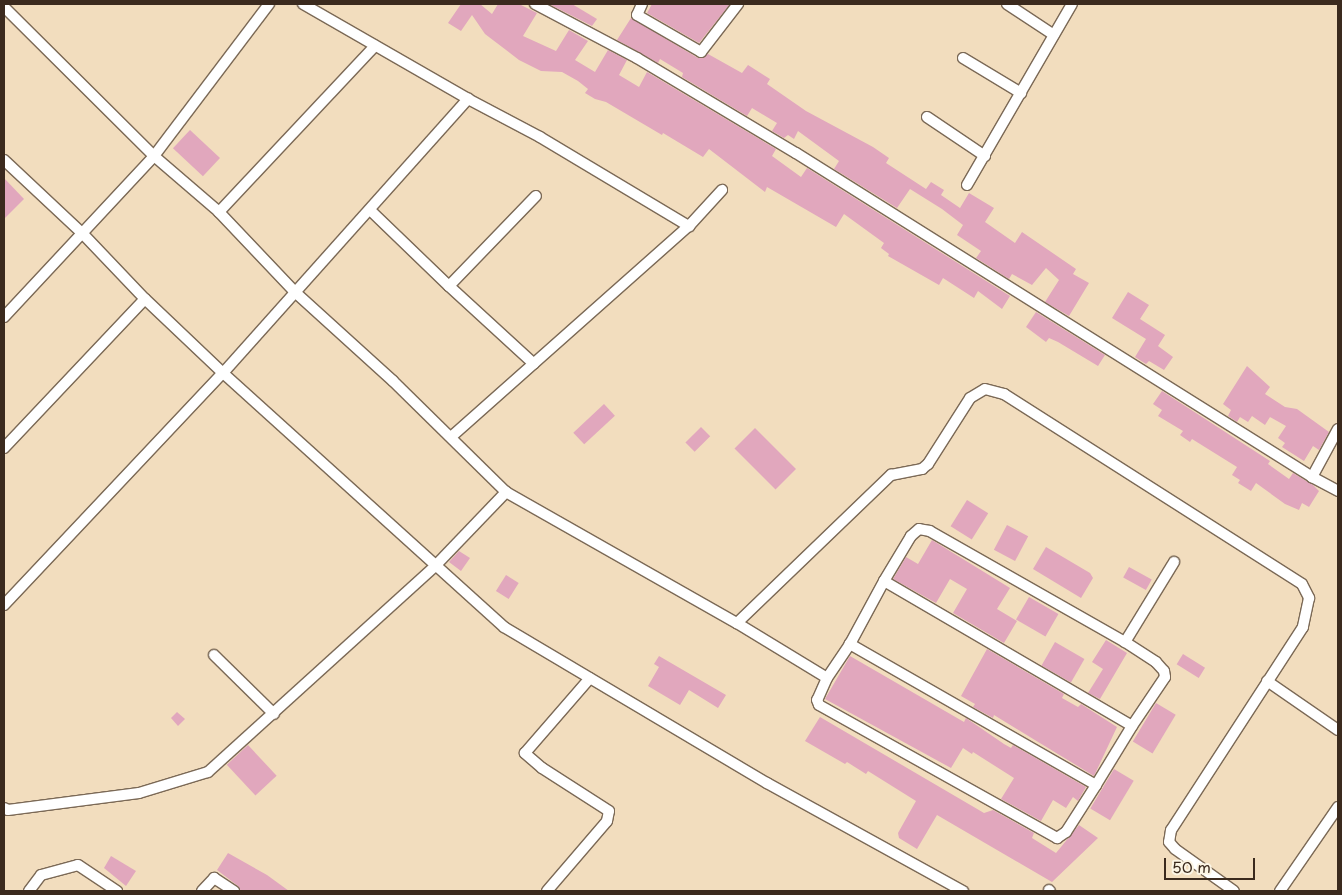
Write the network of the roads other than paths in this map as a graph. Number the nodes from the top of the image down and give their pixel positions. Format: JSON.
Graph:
{"nodes":[{"id":1,"x":269,"y":4,"type":"edge"},
{"id":2,"x":303,"y":4,"type":"edge"},
{"id":3,"x":535,"y":4,"type":"edge"},
{"id":4,"x":642,"y":4,"type":"edge"},
{"id":5,"x":738,"y":4,"type":"edge"},
{"id":6,"x":1007,"y":4,"type":"edge"},
{"id":7,"x":1072,"y":4,"type":"edge"},
{"id":8,"x":4,"y":7,"type":"edge"},
{"id":9,"x":1054,"y":35,"type":"junction"},
{"id":10,"x":376,"y":46,"type":"junction"},
{"id":11,"x":963,"y":58,"type":"dead end"},
{"id":12,"x":1020,"y":93,"type":"junction"},
{"id":13,"x":468,"y":99,"type":"junction"},
{"id":14,"x":926,"y":117,"type":"dead end"},
{"id":15,"x":154,"y":156,"type":"junction"},
{"id":16,"x":985,"y":156,"type":"junction"},
{"id":17,"x":4,"y":160,"type":"edge"},
{"id":18,"x":967,"y":185,"type":"dead end"},
{"id":19,"x":722,"y":190,"type":"dead end"},
{"id":20,"x":536,"y":196,"type":"dead end"},
{"id":21,"x":370,"y":210,"type":"junction"},
{"id":22,"x":218,"y":212,"type":"junction"},
{"id":23,"x":689,"y":226,"type":"junction"},
{"id":24,"x":83,"y":234,"type":"junction"},
{"id":25,"x":449,"y":286,"type":"junction"},
{"id":26,"x":296,"y":293,"type":"junction"},
{"id":27,"x":145,"y":299,"type":"junction"},
{"id":28,"x":4,"y":317,"type":"edge"},
{"id":29,"x":534,"y":364,"type":"junction"},
{"id":30,"x":223,"y":373,"type":"junction"},
{"id":31,"x":1338,"y":429,"type":"edge"},
{"id":32,"x":451,"y":438,"type":"junction"},
{"id":33,"x":4,"y":448,"type":"edge"},
{"id":34,"x":1312,"y":477,"type":"junction"},
{"id":35,"x":1338,"y":491,"type":"edge"},
{"id":36,"x":506,"y":492,"type":"junction"},
{"id":37,"x":1174,"y":562,"type":"dead end"},
{"id":38,"x":437,"y":564,"type":"junction"},
{"id":39,"x":884,"y":581,"type":"junction"},
{"id":40,"x":4,"y":605,"type":"edge"},
{"id":41,"x":737,"y":623,"type":"junction"},
{"id":42,"x":1125,"y":642,"type":"junction"},
{"id":43,"x":850,"y":644,"type":"junction"},
{"id":44,"x":214,"y":655,"type":"dead end"},
{"id":45,"x":590,"y":678,"type":"junction"},
{"id":46,"x":826,"y":678,"type":"junction"},
{"id":47,"x":1267,"y":681,"type":"junction"},
{"id":48,"x":274,"y":714,"type":"junction"},
{"id":49,"x":1132,"y":726,"type":"junction"},
{"id":50,"x":1338,"y":730,"type":"edge"},
{"id":51,"x":1096,"y":785,"type":"junction"},
{"id":52,"x":1338,"y":807,"type":"edge"},
{"id":53,"x":4,"y":808,"type":"edge"},
{"id":54,"x":29,"y":891,"type":"edge"},
{"id":55,"x":117,"y":891,"type":"edge"},
{"id":56,"x":202,"y":891,"type":"edge"},
{"id":57,"x":234,"y":891,"type":"edge"},
{"id":58,"x":547,"y":891,"type":"edge"},
{"id":59,"x":963,"y":891,"type":"edge"},
{"id":60,"x":1234,"y":891,"type":"edge"},
{"id":61,"x":1280,"y":891,"type":"edge"}],
"edges":[{"from":1,"to":15,"type":"street"},
{"from":2,"to":10,"type":"street"},
{"from":3,"to":34,"type":"street"},
{"from":4,"to":5,"type":"street"},
{"from":6,"to":9,"type":"street"},
{"from":7,"to":9,"type":"street"},
{"from":8,"to":15,"type":"street"},
{"from":9,"to":12,"type":"street"},
{"from":10,"to":13,"type":"street"},
{"from":10,"to":22,"type":"street"},
{"from":11,"to":12,"type":"street"},
{"from":12,"to":16,"type":"street"},
{"from":13,"to":21,"type":"street"},
{"from":13,"to":23,"type":"street"},
{"from":14,"to":16,"type":"street"},
{"from":15,"to":22,"type":"street"},
{"from":15,"to":24,"type":"street"},
{"from":16,"to":18,"type":"street"},
{"from":17,"to":24,"type":"street"},
{"from":19,"to":23,"type":"street"},
{"from":20,"to":25,"type":"street"},
{"from":21,"to":25,"type":"street"},
{"from":21,"to":26,"type":"street"},
{"from":22,"to":26,"type":"street"},
{"from":23,"to":29,"type":"street"},
{"from":24,"to":27,"type":"street"},
{"from":24,"to":28,"type":"street"},
{"from":25,"to":29,"type":"street"},
{"from":26,"to":30,"type":"street"},
{"from":26,"to":32,"type":"street"},
{"from":27,"to":30,"type":"street"},
{"from":27,"to":33,"type":"street"},
{"from":29,"to":32,"type":"street"},
{"from":30,"to":38,"type":"street"},
{"from":30,"to":40,"type":"street"},
{"from":31,"to":34,"type":"street"},
{"from":32,"to":36,"type":"street"},
{"from":34,"to":35,"type":"street"},
{"from":36,"to":38,"type":"street"},
{"from":36,"to":41,"type":"street"},
{"from":37,"to":42,"type":"street"},
{"from":38,"to":45,"type":"street"},
{"from":38,"to":48,"type":"street"},
{"from":39,"to":42,"type":"street"},
{"from":39,"to":43,"type":"street"},
{"from":39,"to":49,"type":"street"},
{"from":41,"to":46,"type":"street"},
{"from":41,"to":47,"type":"street"},
{"from":42,"to":49,"type":"street"},
{"from":43,"to":46,"type":"street"},
{"from":43,"to":51,"type":"street"},
{"from":44,"to":48,"type":"street"},
{"from":45,"to":58,"type":"street"},
{"from":45,"to":59,"type":"street"},
{"from":46,"to":51,"type":"street"},
{"from":47,"to":50,"type":"street"},
{"from":47,"to":60,"type":"street"},
{"from":48,"to":53,"type":"street"},
{"from":49,"to":51,"type":"street"},
{"from":52,"to":61,"type":"street"},
{"from":54,"to":55,"type":"street"},
{"from":56,"to":57,"type":"street"}]}
